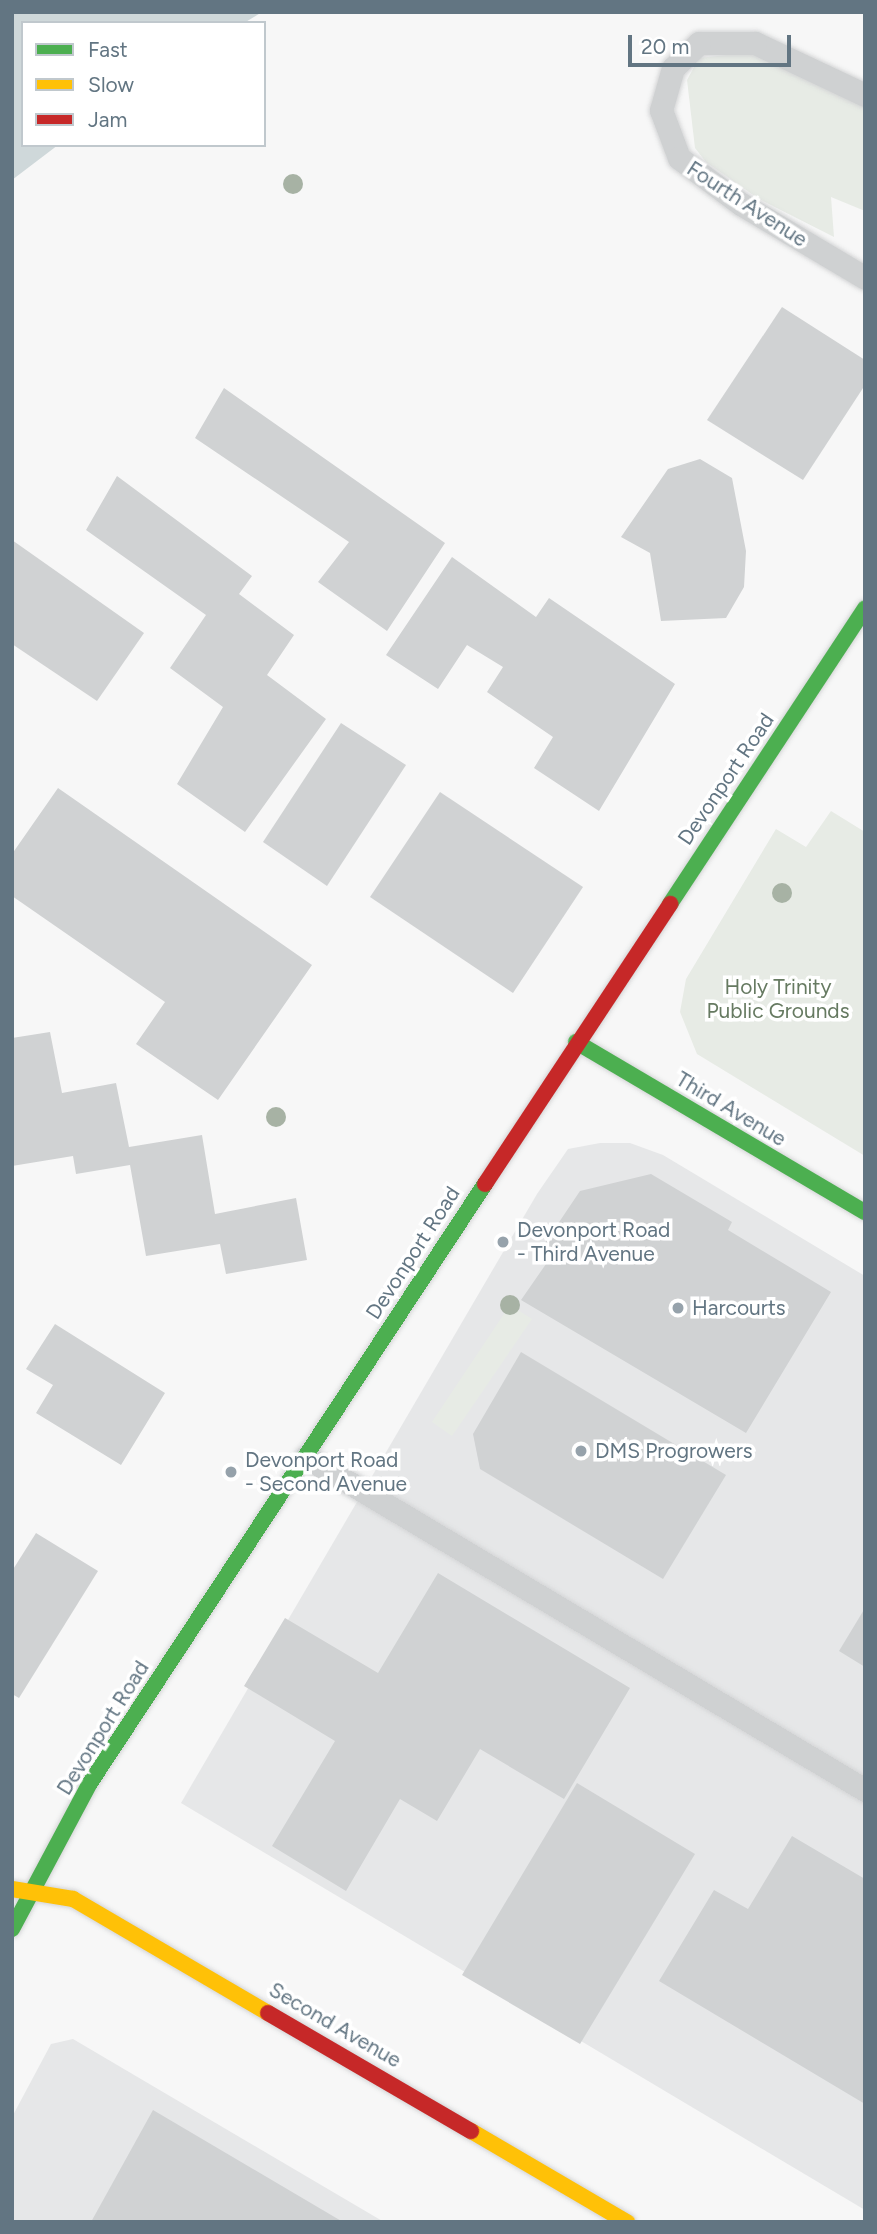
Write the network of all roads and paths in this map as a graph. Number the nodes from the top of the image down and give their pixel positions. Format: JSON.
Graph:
{"nodes":[{"id":1,"x":865,"y":94,"type":"edge"},
{"id":2,"x":865,"y":278,"type":"edge"},
{"id":3,"x":865,"y":608,"type":"edge"},
{"id":4,"x":576,"y":1042,"type":"junction"},
{"id":5,"x":865,"y":1212,"type":"edge"},
{"id":6,"x":306,"y":1457,"type":"junction"},
{"id":7,"x":865,"y":1790,"type":"edge"},
{"id":8,"x":12,"y":1888,"type":"edge"},
{"id":9,"x":32,"y":1893,"type":"junction"},
{"id":10,"x":12,"y":1929,"type":"edge"},
{"id":11,"x":627,"y":2222,"type":"edge"}],
"edges":[{"from":1,"to":2,"type":"lane","name":"Fourth Avenue"},
{"from":3,"to":4,"type":"main road","name":"Devonport Road"},
{"from":4,"to":5,"type":"main road","name":"Third Avenue"},
{"from":4,"to":6,"type":"main road","name":"Devonport Road"},
{"from":6,"to":7,"type":"lane"},
{"from":6,"to":9,"type":"main road","name":"Devonport Road"},
{"from":8,"to":9,"type":"main road","name":"Second Avenue"},
{"from":9,"to":10,"type":"main road","name":"Devonport Road"},
{"from":9,"to":11,"type":"main road","name":"Second Avenue"}]}
